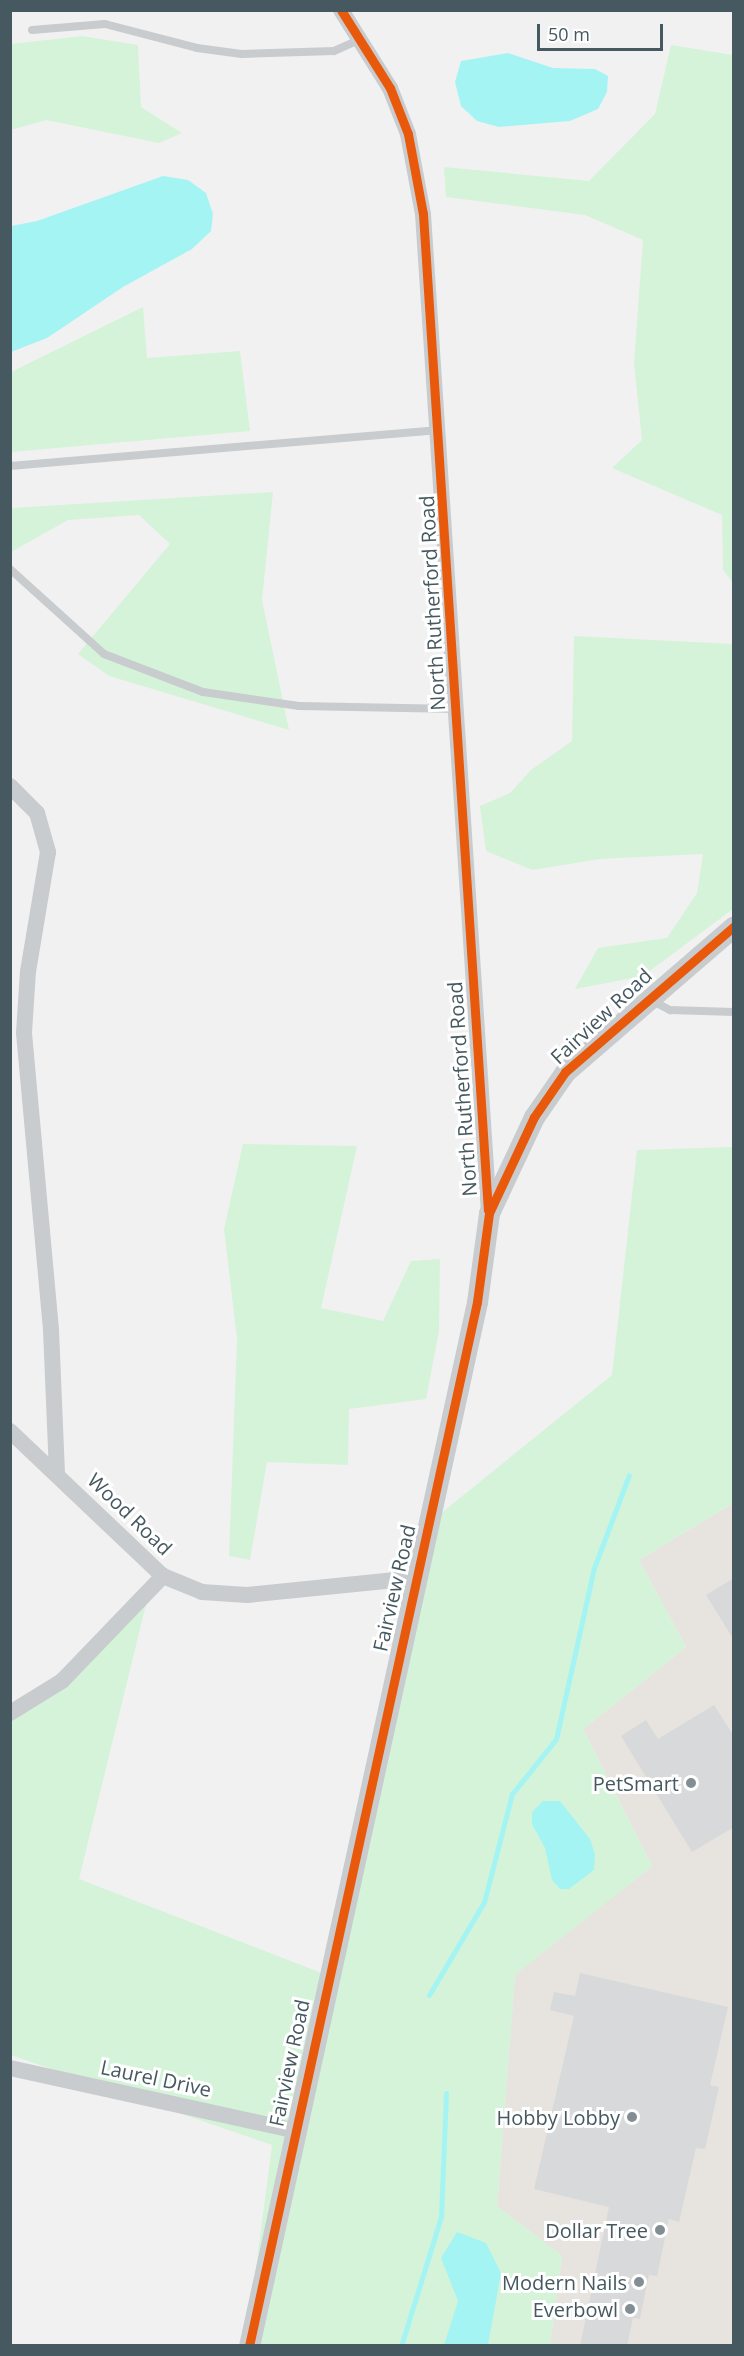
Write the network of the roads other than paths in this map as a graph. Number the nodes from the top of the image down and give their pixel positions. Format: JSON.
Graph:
{"nodes":[{"id":1,"x":341,"y":10,"type":"edge"},
{"id":2,"x":32,"y":30,"type":"dead end"},
{"id":3,"x":362,"y":39,"type":"junction"},
{"id":4,"x":440,"y":430,"type":"junction"},
{"id":5,"x":10,"y":466,"type":"edge"},
{"id":6,"x":12,"y":572,"type":"edge"},
{"id":7,"x":456,"y":709,"type":"junction"},
{"id":8,"x":10,"y":786,"type":"edge"},
{"id":9,"x":734,"y":926,"type":"edge"},
{"id":10,"x":646,"y":997,"type":"junction"},
{"id":11,"x":734,"y":1012,"type":"edge"},
{"id":12,"x":489,"y":1213,"type":"junction"},
{"id":13,"x":10,"y":1431,"type":"edge"},
{"id":14,"x":57,"y":1472,"type":"junction"},
{"id":15,"x":163,"y":1576,"type":"junction"},
{"id":16,"x":415,"y":1578,"type":"junction"},
{"id":17,"x":10,"y":1713,"type":"edge"},
{"id":18,"x":10,"y":2068,"type":"edge"},
{"id":19,"x":292,"y":2130,"type":"junction"},
{"id":20,"x":249,"y":2346,"type":"edge"}],
"edges":[{"from":1,"to":3,"type":"street","name":"North Rutherford Road"},
{"from":2,"to":3,"type":"lane"},
{"from":3,"to":4,"type":"street","name":"North Rutherford Road"},
{"from":4,"to":5,"type":"lane"},
{"from":4,"to":7,"type":"street","name":"North Rutherford Road"},
{"from":6,"to":7,"type":"lane"},
{"from":7,"to":12,"type":"street","name":"North Rutherford Road"},
{"from":8,"to":14,"type":"street"},
{"from":9,"to":10,"type":"street","name":"Fairview Road"},
{"from":10,"to":11,"type":"lane"},
{"from":10,"to":12,"type":"street","name":"Fairview Road"},
{"from":12,"to":16,"type":"street","name":"Fairview Road"},
{"from":13,"to":14,"type":"street","name":"Wood Road"},
{"from":14,"to":15,"type":"street","name":"Wood Road"},
{"from":15,"to":16,"type":"street","name":"Wood Road"},
{"from":15,"to":17,"type":"street"},
{"from":16,"to":19,"type":"street","name":"Fairview Road"},
{"from":18,"to":19,"type":"street","name":"Laurel Drive"},
{"from":19,"to":20,"type":"street","name":"Fairview Road"}]}
